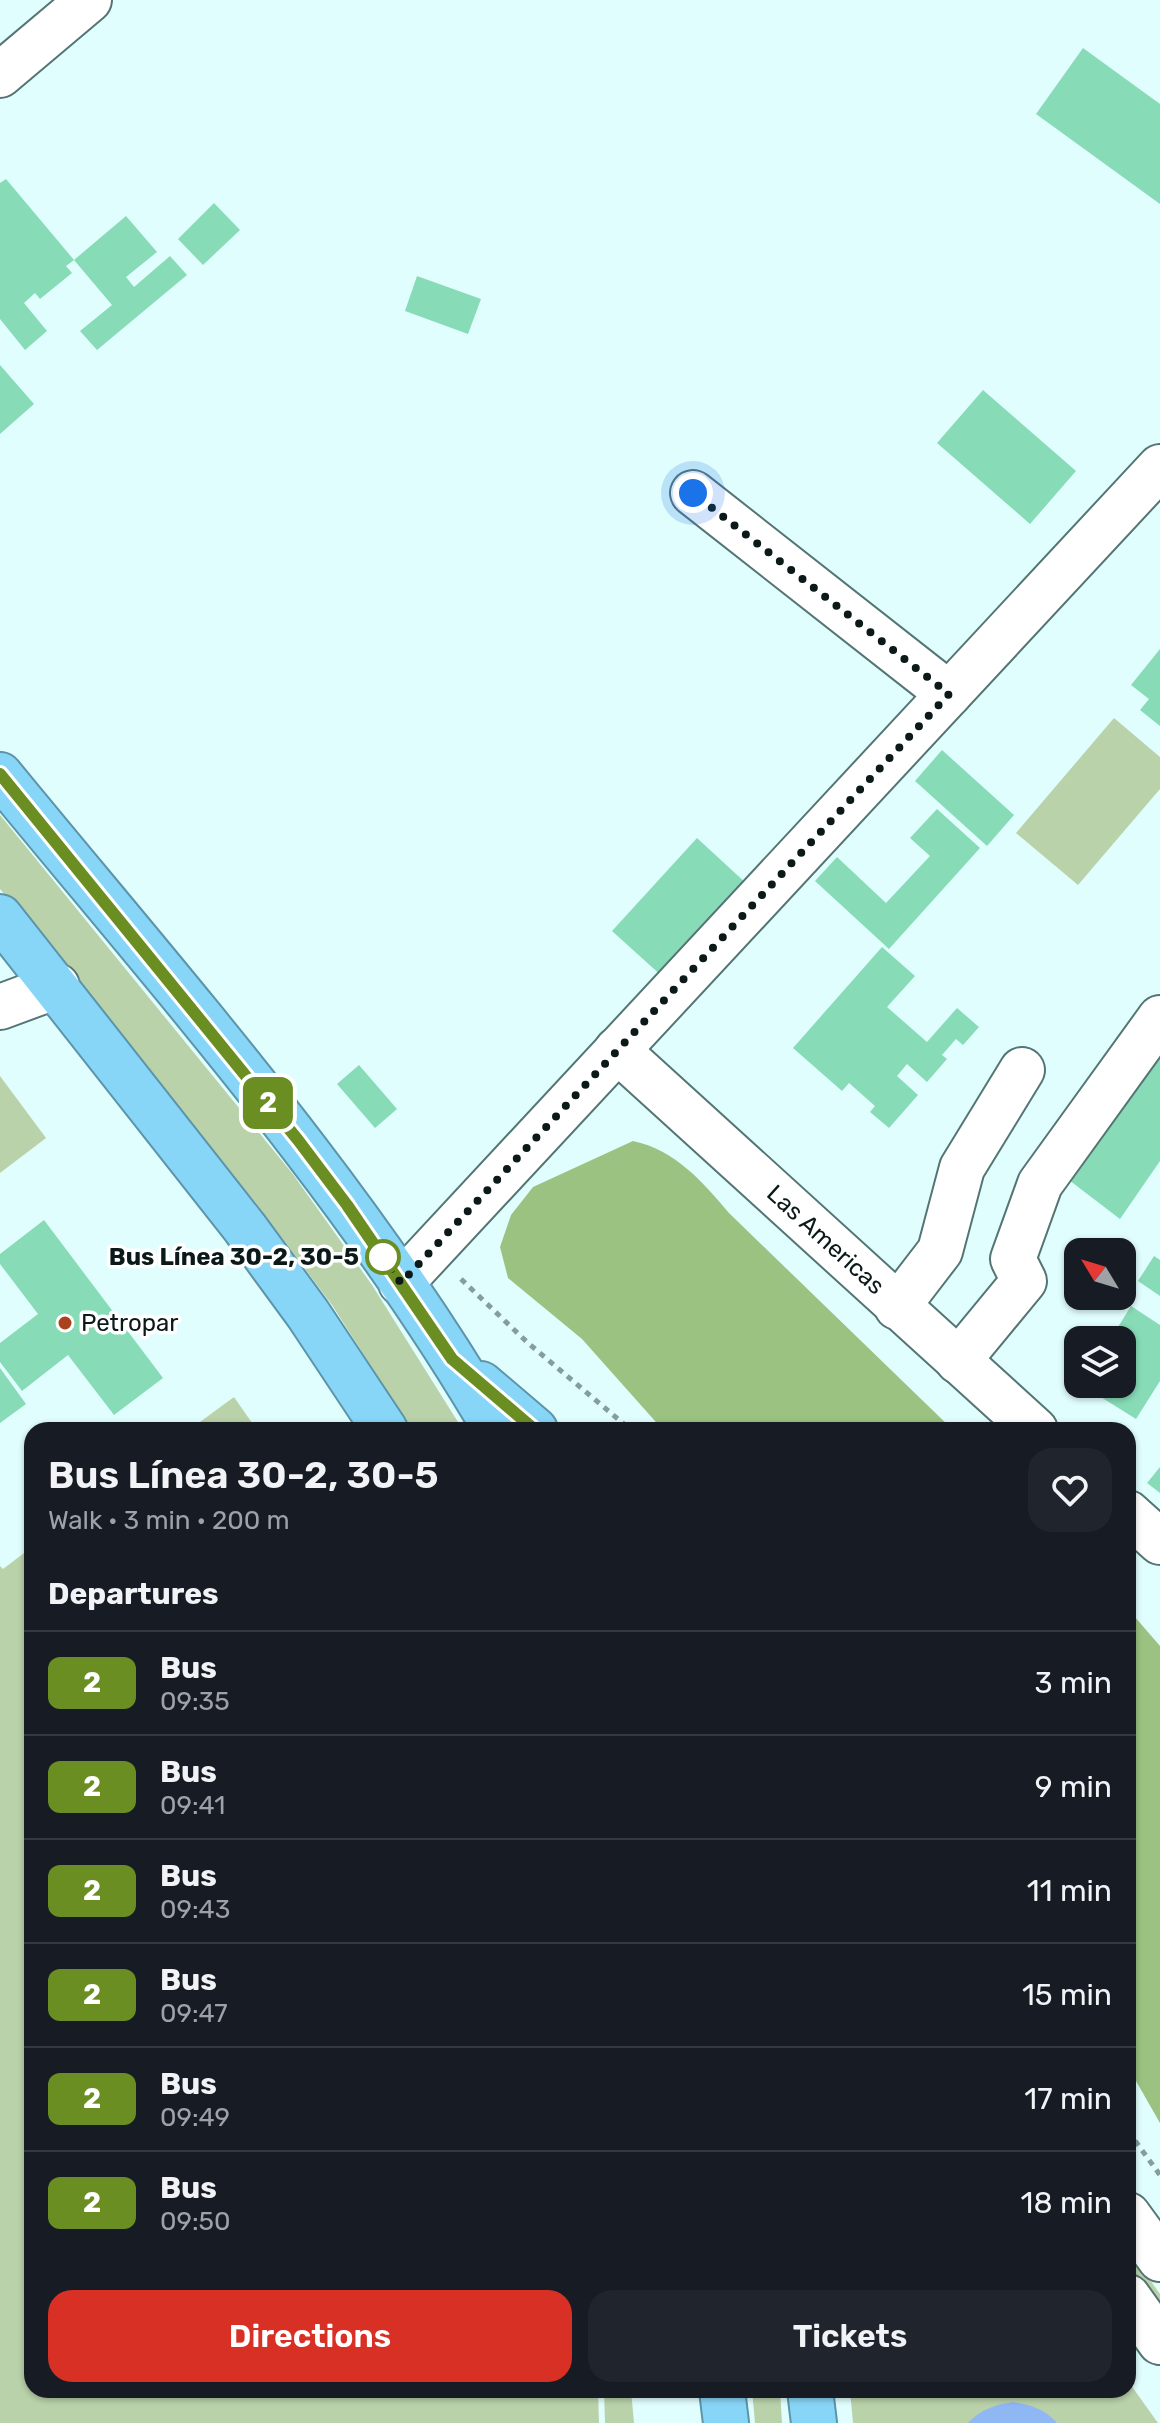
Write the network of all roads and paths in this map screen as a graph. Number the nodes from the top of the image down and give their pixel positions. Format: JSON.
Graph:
{"nodes":[{"id":1,"x":89,"y":0,"type":"edge"},
{"id":2,"x":0,"y":75,"type":"edge"},
{"id":3,"x":1160,"y":467,"type":"edge"},
{"id":4,"x":693,"y":493,"type":"dead end"},
{"id":5,"x":949,"y":694,"type":"junction"},
{"id":6,"x":0,"y":775,"type":"edge"},
{"id":7,"x":0,"y":917,"type":"edge"},
{"id":8,"x":57,"y":986,"type":"junction"},
{"id":9,"x":0,"y":1007,"type":"edge"},
{"id":10,"x":1160,"y":1018,"type":"edge"},
{"id":11,"x":617,"y":1050,"type":"junction"},
{"id":12,"x":1022,"y":1070,"type":"dead end"},
{"id":13,"x":431,"y":1250,"type":"junction"},
{"id":14,"x":401,"y":1283,"type":"junction"},
{"id":15,"x":897,"y":1307,"type":"junction"},
{"id":16,"x":452,"y":1359,"type":"junction"},
{"id":17,"x":958,"y":1361,"type":"junction"},
{"id":18,"x":379,"y":1422,"type":"edge"},
{"id":19,"x":491,"y":1422,"type":"edge"},
{"id":20,"x":526,"y":1422,"type":"edge"},
{"id":21,"x":622,"y":1422,"type":"edge"},
{"id":22,"x":1026,"y":1422,"type":"edge"},
{"id":23,"x":1136,"y":1520,"type":"edge"},
{"id":24,"x":1160,"y":1542,"type":"edge"},
{"id":25,"x":1136,"y":2142,"type":"edge"},
{"id":26,"x":1160,"y":2175,"type":"edge"},
{"id":27,"x":1136,"y":2226,"type":"edge"},
{"id":28,"x":1160,"y":2259,"type":"edge"},
{"id":29,"x":1136,"y":2308,"type":"edge"},
{"id":30,"x":1160,"y":2342,"type":"edge"},
{"id":31,"x":723,"y":2398,"type":"edge"},
{"id":32,"x":811,"y":2398,"type":"edge"},
{"id":33,"x":726,"y":2423,"type":"edge"},
{"id":34,"x":814,"y":2423,"type":"edge"}],
"edges":[{"from":1,"to":2,"type":"street"},
{"from":3,"to":5,"type":"street"},
{"from":4,"to":5,"type":"street"},
{"from":5,"to":11,"type":"street"},
{"from":6,"to":14,"type":"highway"},
{"from":7,"to":8,"type":"highway"},
{"from":8,"to":9,"type":"street"},
{"from":8,"to":18,"type":"highway"},
{"from":10,"to":17,"type":"street"},
{"from":11,"to":13,"type":"street"},
{"from":11,"to":15,"type":"street","name":"Las Americas"},
{"from":12,"to":15,"type":"street"},
{"from":13,"to":14,"type":"street"},
{"from":13,"to":21,"type":"path"},
{"from":14,"to":16,"type":"highway"},
{"from":15,"to":17,"type":"street","name":"Las Americas"},
{"from":16,"to":19,"type":"highway"},
{"from":16,"to":20,"type":"highway"},
{"from":17,"to":22,"type":"street","name":"Las Americas"},
{"from":23,"to":24,"type":"street"},
{"from":25,"to":26,"type":"path"},
{"from":27,"to":28,"type":"street"},
{"from":29,"to":30,"type":"street"},
{"from":31,"to":33,"type":"highway"},
{"from":32,"to":34,"type":"highway"}]}
